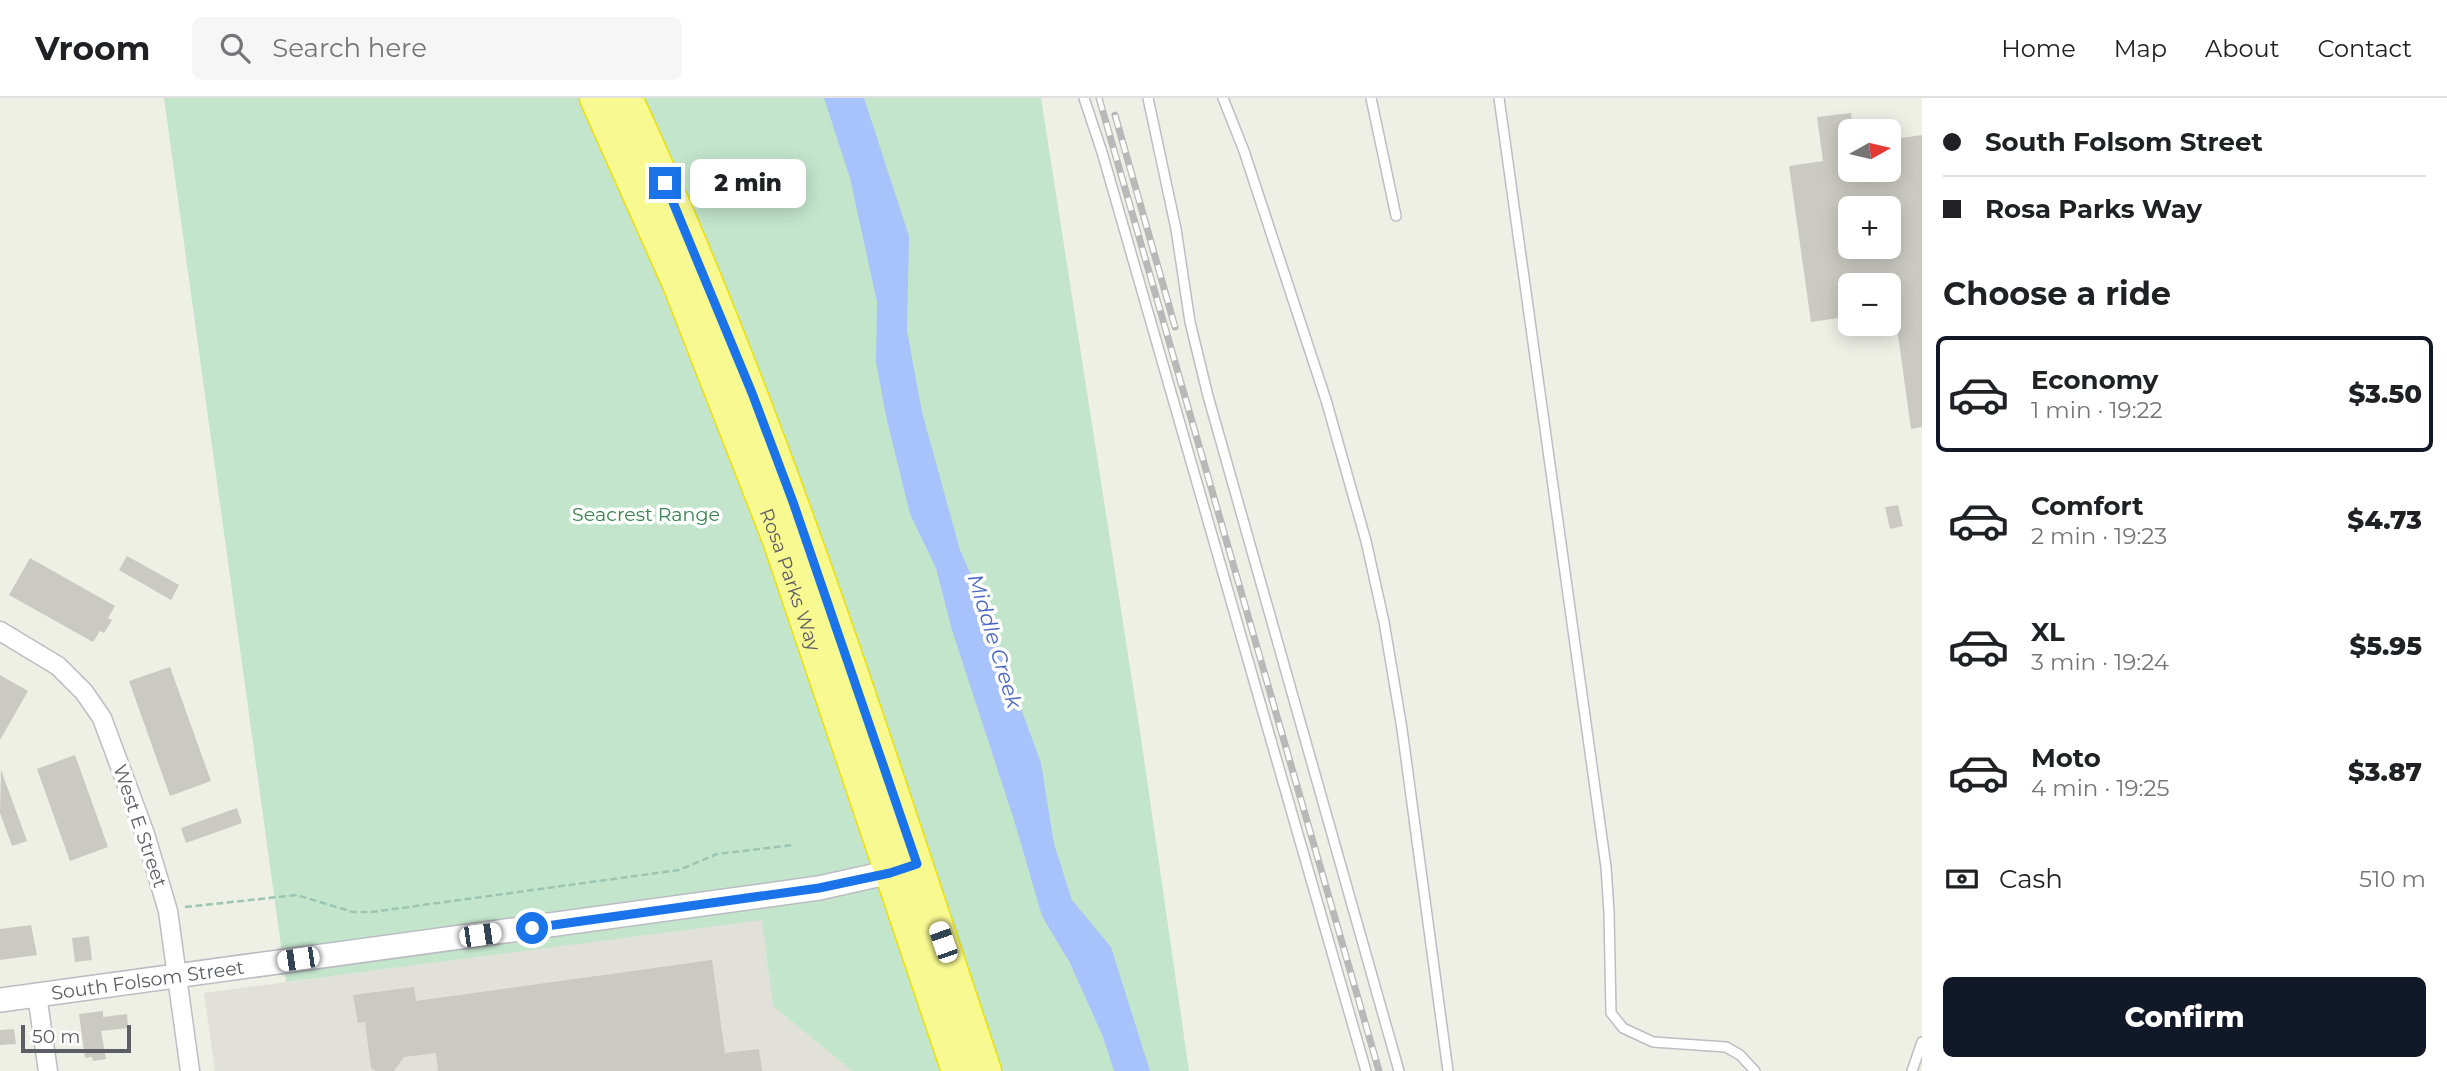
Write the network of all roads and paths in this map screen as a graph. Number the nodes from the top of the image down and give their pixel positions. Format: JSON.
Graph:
{"nodes":[{"id":1,"x":595,"y":98,"type":"edge"},
{"id":2,"x":627,"y":98,"type":"edge"},
{"id":3,"x":1084,"y":98,"type":"edge"},
{"id":4,"x":1148,"y":98,"type":"edge"},
{"id":5,"x":1223,"y":98,"type":"edge"},
{"id":6,"x":1371,"y":98,"type":"edge"},
{"id":7,"x":1499,"y":98,"type":"edge"},
{"id":8,"x":1396,"y":216,"type":"dead end"},
{"id":9,"x":0,"y":631,"type":"edge"},
{"id":10,"x":793,"y":845,"type":"dead end"},
{"id":11,"x":903,"y":869,"type":"junction"},
{"id":12,"x":168,"y":911,"type":"junction"},
{"id":13,"x":177,"y":976,"type":"junction"},
{"id":14,"x":37,"y":995,"type":"junction"},
{"id":15,"x":0,"y":1000,"type":"edge"},
{"id":16,"x":1922,"y":1042,"type":"edge"},
{"id":17,"x":48,"y":1071,"type":"edge"},
{"id":18,"x":190,"y":1071,"type":"edge"},
{"id":19,"x":957,"y":1071,"type":"edge"},
{"id":20,"x":986,"y":1071,"type":"edge"},
{"id":21,"x":1366,"y":1071,"type":"edge"},
{"id":22,"x":1399,"y":1071,"type":"edge"},
{"id":23,"x":1448,"y":1071,"type":"edge"},
{"id":24,"x":1755,"y":1071,"type":"edge"},
{"id":25,"x":1912,"y":1071,"type":"edge"}],
"edges":[{"from":1,"to":11,"type":"highway","name":"Rosa Parks Way"},
{"from":2,"to":11,"type":"highway","name":"Rosa Parks Way"},
{"from":3,"to":21,"type":"lane"},
{"from":4,"to":22,"type":"lane"},
{"from":5,"to":23,"type":"lane"},
{"from":6,"to":8,"type":"lane"},
{"from":7,"to":24,"type":"lane"},
{"from":9,"to":12,"type":"street","name":"West E Street"},
{"from":10,"to":12,"type":"path"},
{"from":11,"to":13,"type":"street","name":"South Folsom Street"},
{"from":11,"to":19,"type":"highway","name":"Rosa Parks Way"},
{"from":11,"to":20,"type":"highway","name":"Rosa Parks Way"},
{"from":12,"to":13,"type":"street","name":"West E Street"},
{"from":13,"to":14,"type":"street","name":"South Folsom Street"},
{"from":13,"to":18,"type":"street","name":"West E Street"},
{"from":14,"to":15,"type":"street","name":"South Folsom Street"},
{"from":14,"to":17,"type":"street"},
{"from":16,"to":25,"type":"lane"}]}
